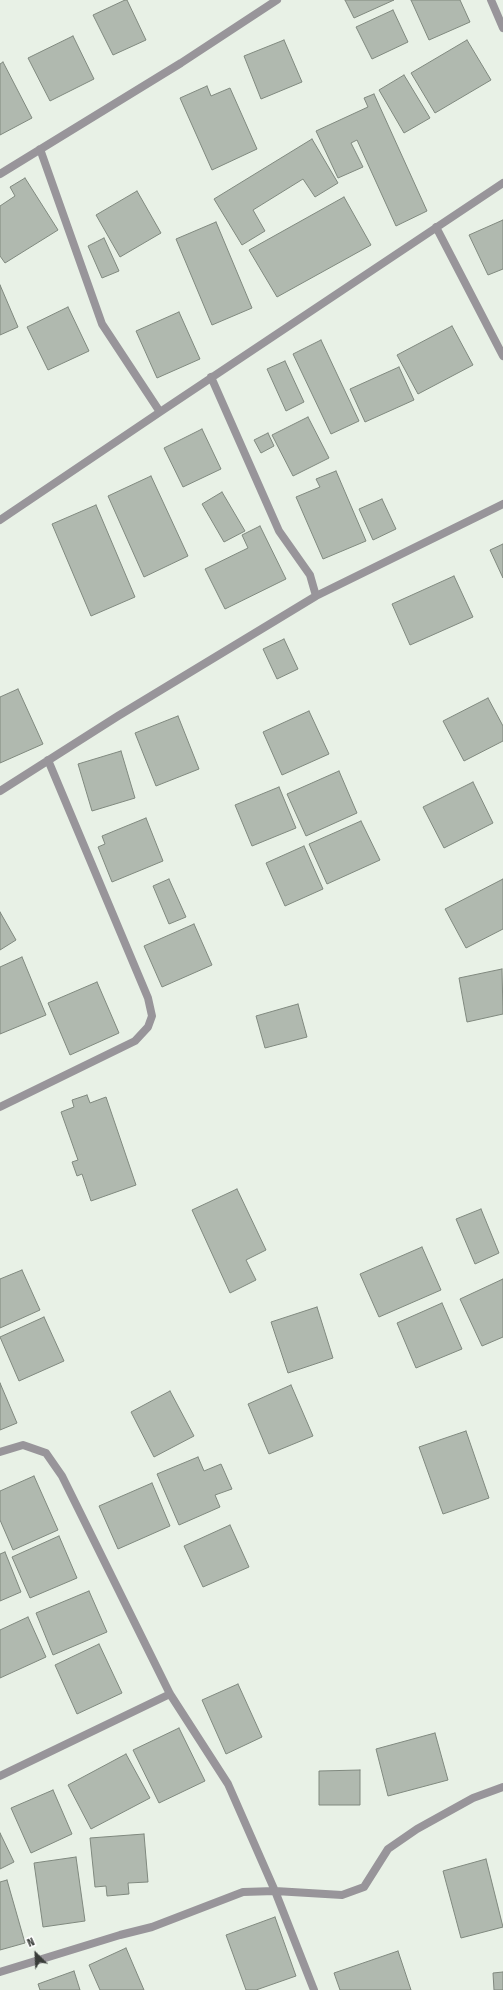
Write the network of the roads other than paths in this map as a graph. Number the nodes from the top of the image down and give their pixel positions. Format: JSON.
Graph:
{"nodes":[{"id":1,"x":277,"y":0,"type":"edge"},
{"id":2,"x":491,"y":0,"type":"edge"},
{"id":3,"x":503,"y":28,"type":"edge"},
{"id":4,"x":40,"y":149,"type":"junction"},
{"id":5,"x":0,"y":174,"type":"edge"},
{"id":6,"x":503,"y":183,"type":"edge"},
{"id":7,"x":436,"y":228,"type":"junction"},
{"id":8,"x":503,"y":356,"type":"edge"},
{"id":9,"x":211,"y":377,"type":"junction"},
{"id":10,"x":160,"y":412,"type":"junction"},
{"id":11,"x":503,"y":504,"type":"edge"},
{"id":12,"x":0,"y":520,"type":"edge"},
{"id":13,"x":316,"y":596,"type":"junction"},
{"id":14,"x":48,"y":760,"type":"junction"},
{"id":15,"x":0,"y":791,"type":"edge"},
{"id":16,"x":0,"y":1107,"type":"edge"},
{"id":17,"x":0,"y":1452,"type":"edge"},
{"id":18,"x":170,"y":1694,"type":"junction"},
{"id":19,"x":1,"y":1773,"type":"edge"},
{"id":20,"x":503,"y":1787,"type":"edge"},
{"id":21,"x":275,"y":1891,"type":"junction"},
{"id":22,"x":0,"y":1972,"type":"edge"},
{"id":23,"x":314,"y":1990,"type":"edge"}],
"edges":[{"from":1,"to":4,"type":"street"},
{"from":2,"to":3,"type":"street"},
{"from":4,"to":5,"type":"street"},
{"from":4,"to":10,"type":"street"},
{"from":6,"to":7,"type":"street"},
{"from":7,"to":8,"type":"street"},
{"from":7,"to":9,"type":"street"},
{"from":9,"to":10,"type":"street"},
{"from":9,"to":13,"type":"street"},
{"from":10,"to":12,"type":"street"},
{"from":11,"to":13,"type":"street"},
{"from":13,"to":14,"type":"street"},
{"from":14,"to":15,"type":"street"},
{"from":14,"to":16,"type":"street"},
{"from":17,"to":18,"type":"street"},
{"from":18,"to":19,"type":"street"},
{"from":18,"to":21,"type":"street"},
{"from":20,"to":21,"type":"street"},
{"from":21,"to":22,"type":"street"},
{"from":21,"to":23,"type":"street"}]}
